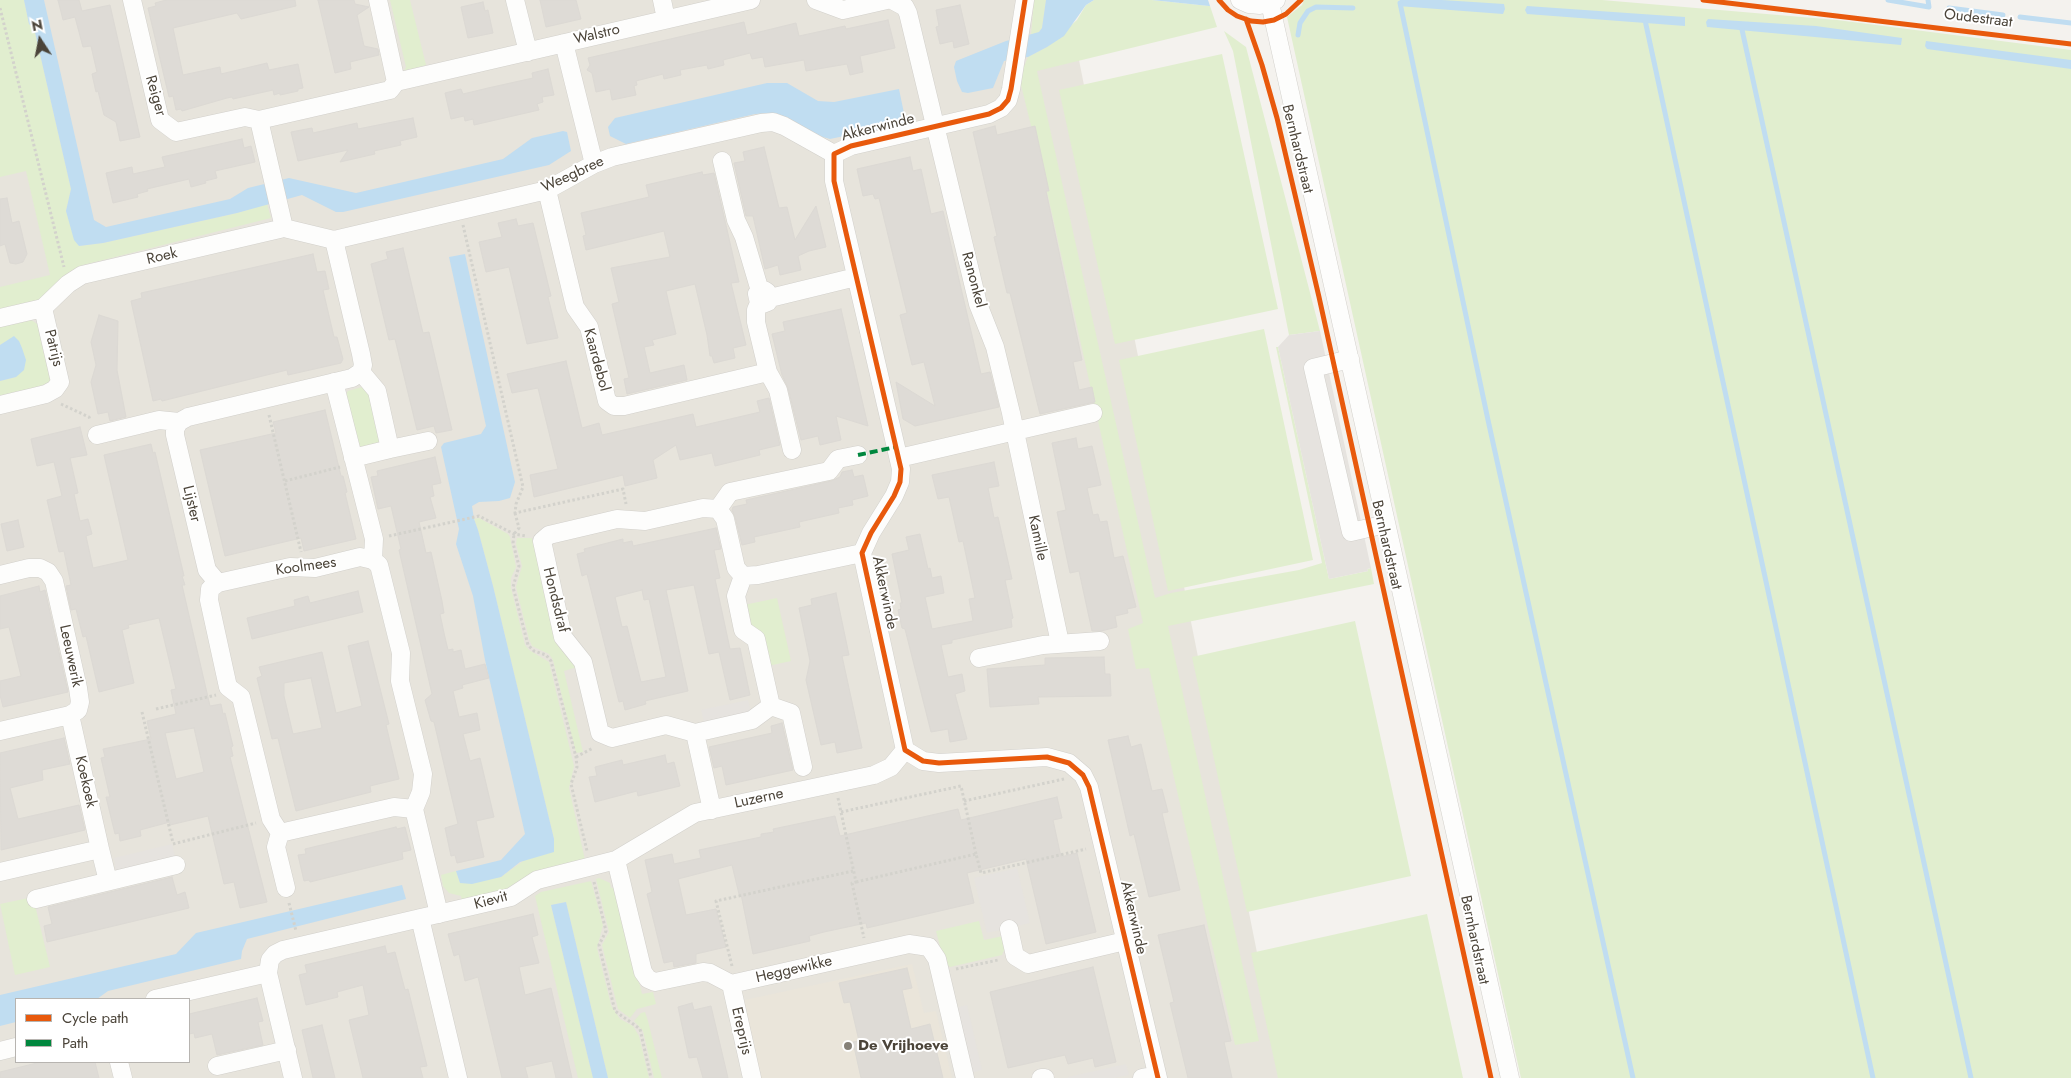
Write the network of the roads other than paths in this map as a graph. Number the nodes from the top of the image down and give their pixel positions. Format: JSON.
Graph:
{"nodes":[{"id":1,"x":132,"y":0,"type":"edge"},
{"id":2,"x":378,"y":0,"type":"edge"},
{"id":3,"x":515,"y":0,"type":"edge"},
{"id":4,"x":662,"y":0,"type":"edge"},
{"id":5,"x":751,"y":0,"type":"edge"},
{"id":6,"x":816,"y":0,"type":"edge"},
{"id":7,"x":887,"y":0,"type":"edge"},
{"id":8,"x":892,"y":0,"type":"edge"},
{"id":9,"x":1025,"y":0,"type":"edge"},
{"id":10,"x":1240,"y":0,"type":"edge"},
{"id":11,"x":1273,"y":2,"type":"edge"},
{"id":12,"x":666,"y":20,"type":"junction"},
{"id":13,"x":564,"y":43,"type":"junction"},
{"id":14,"x":528,"y":52,"type":"junction"},
{"id":15,"x":396,"y":82,"type":"junction"},
{"id":16,"x":259,"y":120,"type":"junction"},
{"id":17,"x":935,"y":127,"type":"junction"},
{"id":18,"x":834,"y":154,"type":"junction"},
{"id":19,"x":722,"y":161,"type":"dead end"},
{"id":20,"x":594,"y":164,"type":"junction"},
{"id":21,"x":547,"y":190,"type":"junction"},
{"id":22,"x":284,"y":228,"type":"junction"},
{"id":23,"x":334,"y":240,"type":"junction"},
{"id":24,"x":856,"y":277,"type":"junction"},
{"id":25,"x":763,"y":297,"type":"junction"},
{"id":26,"x":43,"y":308,"type":"junction"},
{"id":27,"x":0,"y":318,"type":"edge"},
{"id":28,"x":1350,"y":359,"type":"junction"},
{"id":29,"x":360,"y":372,"type":"junction"},
{"id":30,"x":768,"y":372,"type":"junction"},
{"id":31,"x":334,"y":382,"type":"junction"},
{"id":32,"x":0,"y":404,"type":"edge"},
{"id":33,"x":1093,"y":413,"type":"dead end"},
{"id":34,"x":179,"y":422,"type":"junction"},
{"id":35,"x":1015,"y":432,"type":"junction"},
{"id":36,"x":97,"y":435,"type":"road end"},
{"id":37,"x":428,"y":441,"type":"dead end"},
{"id":38,"x":390,"y":449,"type":"junction"},
{"id":39,"x":792,"y":450,"type":"dead end"},
{"id":40,"x":858,"y":455,"type":"dead end"},
{"id":41,"x":899,"y":458,"type":"junction"},
{"id":42,"x":354,"y":461,"type":"junction"},
{"id":43,"x":718,"y":509,"type":"junction"},
{"id":44,"x":1386,"y":524,"type":"junction"},
{"id":45,"x":862,"y":553,"type":"junction"},
{"id":46,"x":373,"y":560,"type":"junction"},
{"id":47,"x":0,"y":575,"type":"edge"},
{"id":48,"x":743,"y":576,"type":"junction"},
{"id":49,"x":218,"y":583,"type":"junction"},
{"id":50,"x":1100,"y":641,"type":"dead end"},
{"id":51,"x":1060,"y":643,"type":"junction"},
{"id":52,"x":979,"y":658,"type":"dead end"},
{"id":53,"x":771,"y":706,"type":"junction"},
{"id":54,"x":70,"y":715,"type":"junction"},
{"id":55,"x":0,"y":731,"type":"edge"},
{"id":56,"x":695,"y":733,"type":"junction"},
{"id":57,"x":905,"y":750,"type":"junction"},
{"id":58,"x":803,"y":767,"type":"dead end"},
{"id":59,"x":414,"y":809,"type":"junction"},
{"id":60,"x":712,"y":810,"type":"junction"},
{"id":61,"x":276,"y":826,"type":"junction"},
{"id":62,"x":100,"y":849,"type":"junction"},
{"id":63,"x":616,"y":860,"type":"junction"},
{"id":64,"x":176,"y":865,"type":"road end"},
{"id":65,"x":0,"y":872,"type":"edge"},
{"id":66,"x":108,"y":881,"type":"junction"},
{"id":67,"x":288,"y":896,"type":"road end"},
{"id":68,"x":36,"y":898,"type":"dead end"},
{"id":69,"x":439,"y":914,"type":"junction"},
{"id":70,"x":420,"y":918,"type":"junction"},
{"id":71,"x":1009,"y":929,"type":"dead end"},
{"id":72,"x":1125,"y":941,"type":"junction"},
{"id":73,"x":268,"y":974,"type":"junction"},
{"id":74,"x":733,"y":984,"type":"junction"},
{"id":75,"x":159,"y":998,"type":"edge"},
{"id":76,"x":15,"y":1047,"type":"edge"},
{"id":77,"x":287,"y":1050,"type":"junction"},
{"id":78,"x":0,"y":1051,"type":"edge"},
{"id":79,"x":119,"y":1063,"type":"edge"},
{"id":80,"x":217,"y":1066,"type":"dead end"},
{"id":81,"x":1152,"y":1077,"type":"edge"},
{"id":82,"x":123,"y":1078,"type":"edge"},
{"id":83,"x":293,"y":1078,"type":"edge"},
{"id":84,"x":458,"y":1078,"type":"edge"},
{"id":85,"x":752,"y":1078,"type":"edge"},
{"id":86,"x":966,"y":1078,"type":"edge"},
{"id":87,"x":1510,"y":1078,"type":"edge"}],
"edges":[{"from":1,"to":16,"type":"street","name":"Reiger"},
{"from":2,"to":15,"type":"street"},
{"from":3,"to":14,"type":"street"},
{"from":4,"to":12,"type":"street"},
{"from":5,"to":12,"type":"street","name":"Walstro"},
{"from":6,"to":7,"type":"street"},
{"from":8,"to":17,"type":"street"},
{"from":9,"to":17,"type":"street","name":"Akkerwinde"},
{"from":10,"to":11,"type":"street"},
{"from":11,"to":28,"type":"street","name":"Bernhardstraat"},
{"from":12,"to":13,"type":"street","name":"Walstro"},
{"from":13,"to":14,"type":"street","name":"Walstro"},
{"from":13,"to":20,"type":"street"},
{"from":14,"to":15,"type":"street","name":"Walstro"},
{"from":15,"to":16,"type":"street","name":"Reiger"},
{"from":16,"to":22,"type":"street"},
{"from":17,"to":18,"type":"street","name":"Akkerwinde"},
{"from":17,"to":35,"type":"street","name":"Ranonkel"},
{"from":18,"to":20,"type":"street","name":"Weegbree"},
{"from":18,"to":24,"type":"street","name":"Akkerwinde"},
{"from":19,"to":25,"type":"street"},
{"from":20,"to":21,"type":"street","name":"Weegbree"},
{"from":21,"to":23,"type":"street","name":"Weegbree"},
{"from":21,"to":30,"type":"street","name":"Kaardebol"},
{"from":22,"to":23,"type":"street","name":"Roek"},
{"from":22,"to":26,"type":"street","name":"Roek"},
{"from":23,"to":29,"type":"street"},
{"from":24,"to":25,"type":"street"},
{"from":24,"to":41,"type":"street","name":"Akkerwinde"},
{"from":25,"to":30,"type":"street"},
{"from":26,"to":27,"type":"street"},
{"from":26,"to":32,"type":"street","name":"Patrijs"},
{"from":28,"to":44,"type":"street","name":"Bernhardstraat"},
{"from":28,"to":44,"type":"street"},
{"from":29,"to":31,"type":"street"},
{"from":29,"to":38,"type":"street"},
{"from":30,"to":39,"type":"street"},
{"from":31,"to":34,"type":"street"},
{"from":31,"to":42,"type":"street"},
{"from":33,"to":35,"type":"street"},
{"from":34,"to":36,"type":"street"},
{"from":34,"to":49,"type":"street","name":"Lijster"},
{"from":35,"to":41,"type":"street"},
{"from":35,"to":51,"type":"street","name":"Kamille"},
{"from":37,"to":38,"type":"street"},
{"from":38,"to":42,"type":"street"},
{"from":40,"to":43,"type":"street"},
{"from":41,"to":45,"type":"street","name":"Akkerwinde"},
{"from":42,"to":46,"type":"street"},
{"from":43,"to":48,"type":"street"},
{"from":43,"to":56,"type":"street","name":"Hondsdraf"},
{"from":44,"to":87,"type":"street","name":"Bernhardstraat"},
{"from":45,"to":48,"type":"street"},
{"from":45,"to":57,"type":"street","name":"Akkerwinde"},
{"from":46,"to":49,"type":"street","name":"Koolmees"},
{"from":46,"to":59,"type":"street"},
{"from":47,"to":54,"type":"street","name":"Leeuwerik"},
{"from":48,"to":53,"type":"street"},
{"from":49,"to":61,"type":"street"},
{"from":50,"to":51,"type":"street"},
{"from":51,"to":52,"type":"street"},
{"from":53,"to":56,"type":"street","name":"Hondsdraf"},
{"from":53,"to":58,"type":"street"},
{"from":54,"to":55,"type":"street"},
{"from":54,"to":62,"type":"street","name":"Koekoek"},
{"from":56,"to":60,"type":"street"},
{"from":57,"to":60,"type":"street","name":"Luzerne"},
{"from":57,"to":72,"type":"street","name":"Akkerwinde"},
{"from":59,"to":61,"type":"street"},
{"from":59,"to":69,"type":"street"},
{"from":60,"to":63,"type":"street","name":"Luzerne"},
{"from":61,"to":67,"type":"street"},
{"from":62,"to":65,"type":"street"},
{"from":62,"to":66,"type":"street","name":"Koekoek"},
{"from":63,"to":69,"type":"street","name":"Kievit"},
{"from":63,"to":74,"type":"street"},
{"from":64,"to":66,"type":"street"},
{"from":66,"to":68,"type":"street"},
{"from":69,"to":70,"type":"street","name":"Kievit"},
{"from":70,"to":73,"type":"street","name":"Kievit"},
{"from":70,"to":84,"type":"street"},
{"from":71,"to":72,"type":"street","name":"Akkerwinde"},
{"from":72,"to":81,"type":"street","name":"Akkerwinde"},
{"from":73,"to":75,"type":"street"},
{"from":73,"to":77,"type":"street"},
{"from":74,"to":85,"type":"street","name":"Ereprijs"},
{"from":74,"to":86,"type":"street","name":"Heggewikke"},
{"from":76,"to":78,"type":"street"},
{"from":77,"to":80,"type":"street"},
{"from":77,"to":83,"type":"street"},
{"from":79,"to":82,"type":"street"}]}
